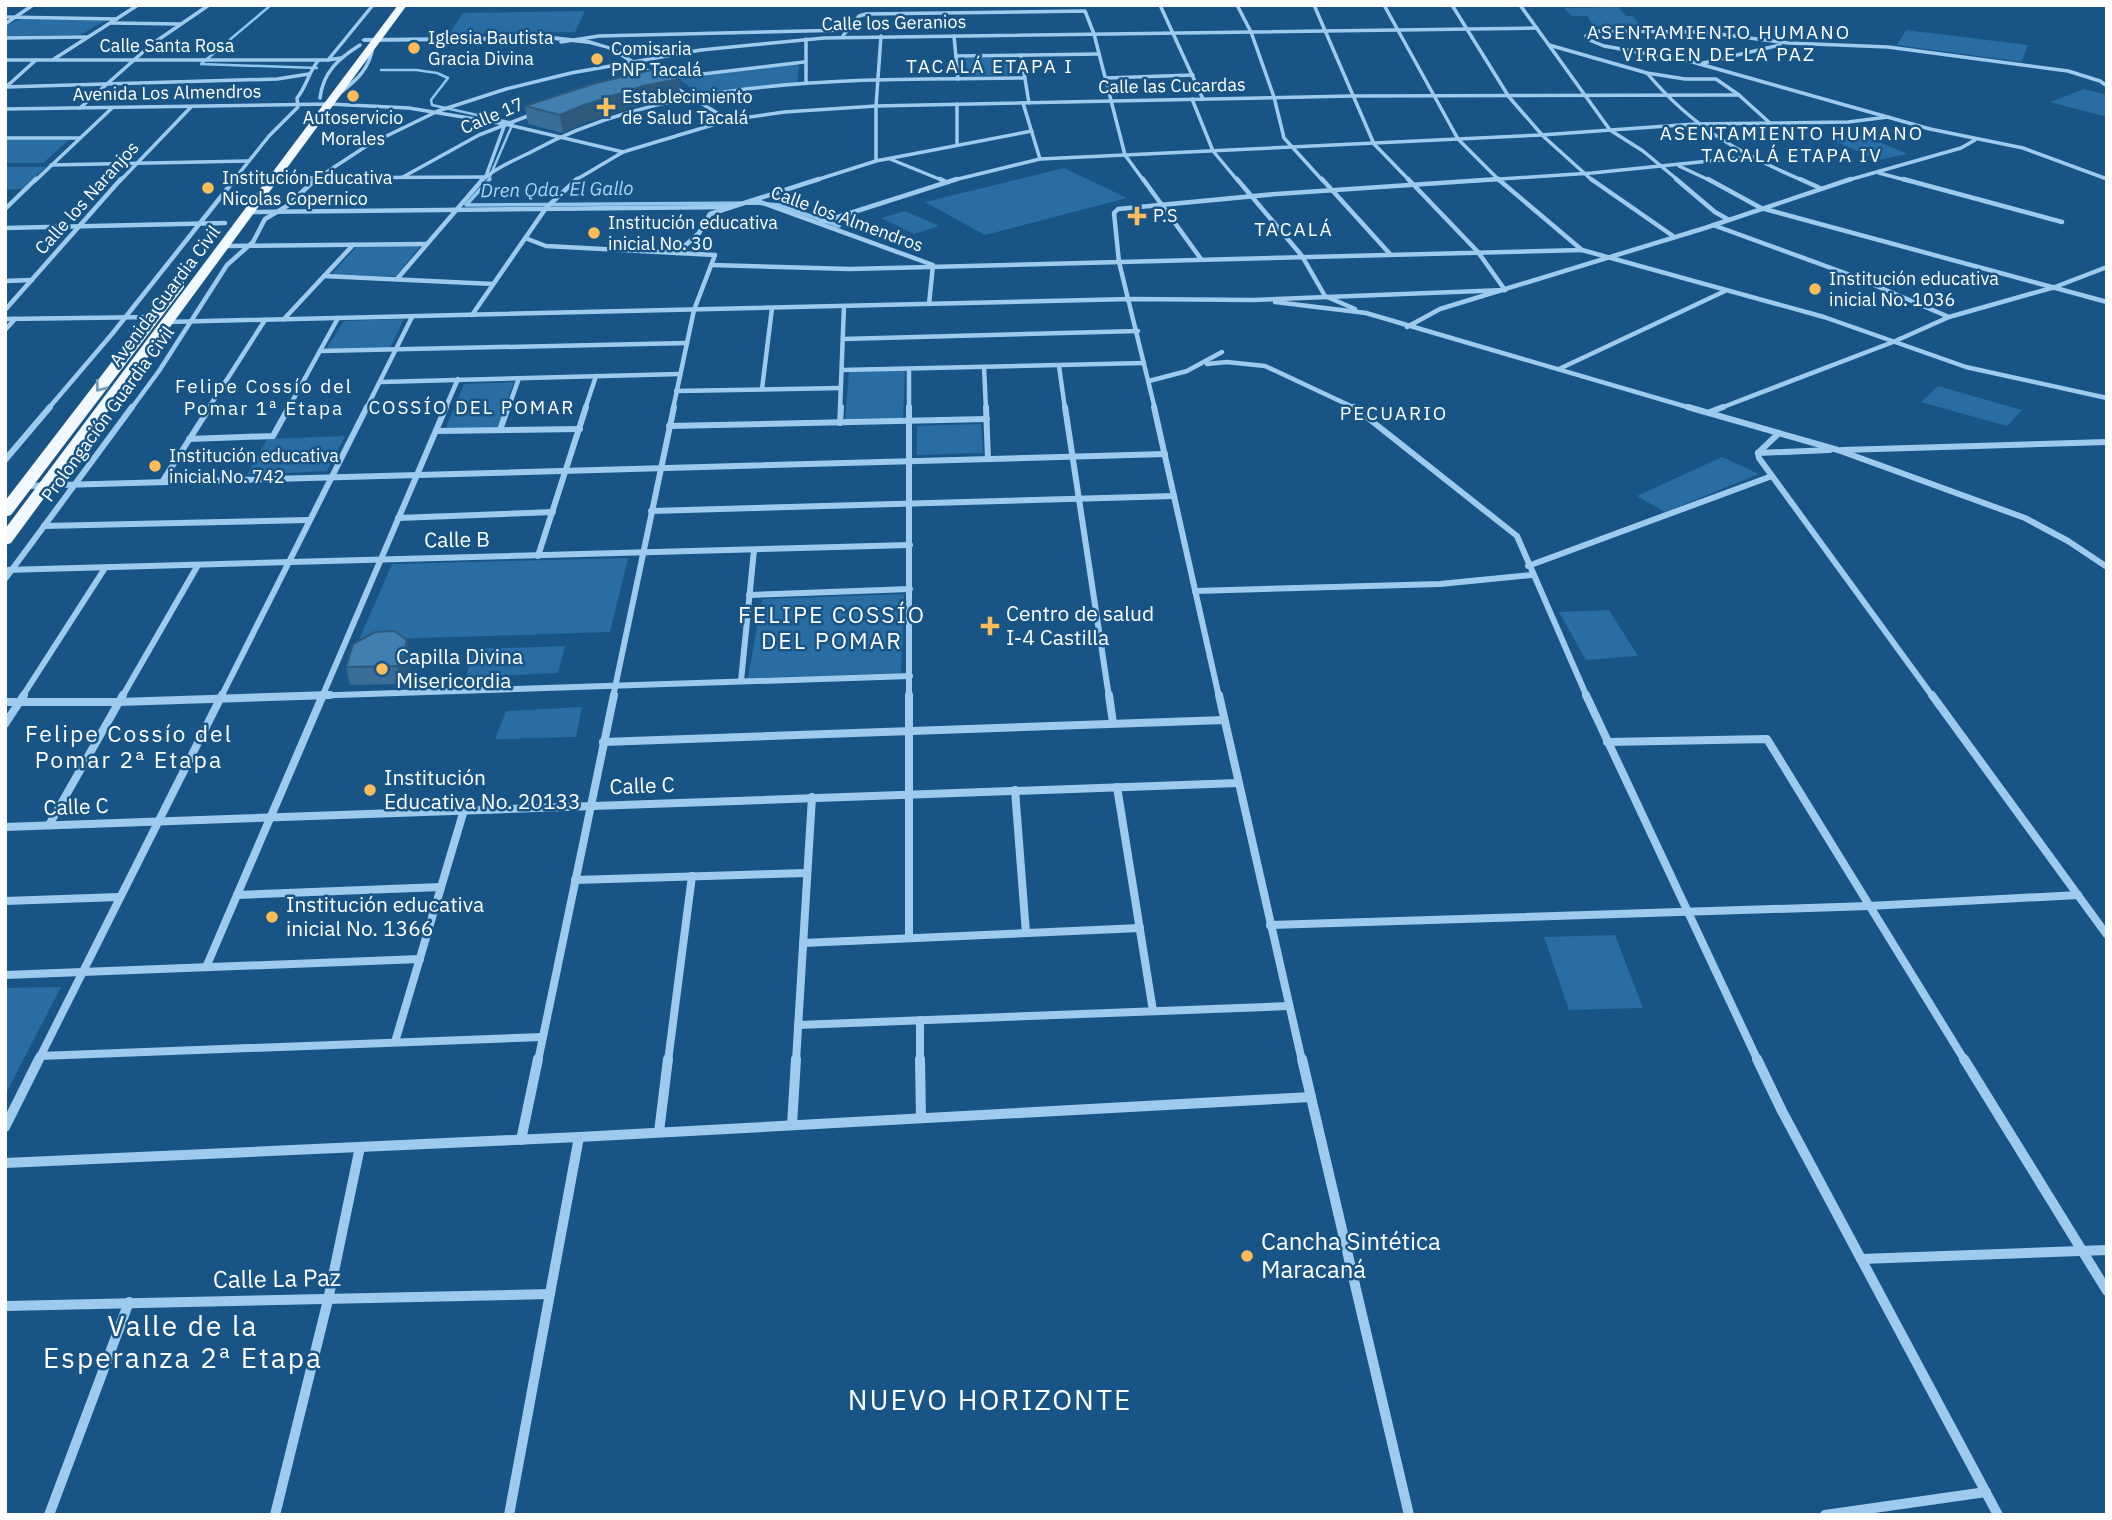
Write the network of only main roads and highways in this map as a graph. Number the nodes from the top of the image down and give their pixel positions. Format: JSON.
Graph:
{"nodes":[{"id":1,"x":391,"y":5,"type":"edge"},
{"id":2,"x":403,"y":5,"type":"edge"},
{"id":3,"x":368,"y":43,"type":"junction"},
{"id":4,"x":324,"y":101,"type":"junction"},
{"id":5,"x":160,"y":319,"type":"junction"},
{"id":6,"x":5,"y":511,"type":"edge"},
{"id":7,"x":5,"y":540,"type":"edge"}],
"edges":[{"from":1,"to":3,"type":"highway","name":"Avenida Guardia Civil"},
{"from":2,"to":3,"type":"highway","name":"Avenida Guardia Civil"},
{"from":3,"to":4,"type":"highway","name":"Avenida Guardia Civil"},
{"from":4,"to":5,"type":"highway","name":"Avenida Guardia Civil"},
{"from":4,"to":5,"type":"highway","name":"Avenida Guardia Civil"},
{"from":5,"to":6,"type":"highway","name":"Avenida Guardia Civil","one_way":true},
{"from":5,"to":7,"type":"highway","name":"Avenida Guardia Civil"}]}
